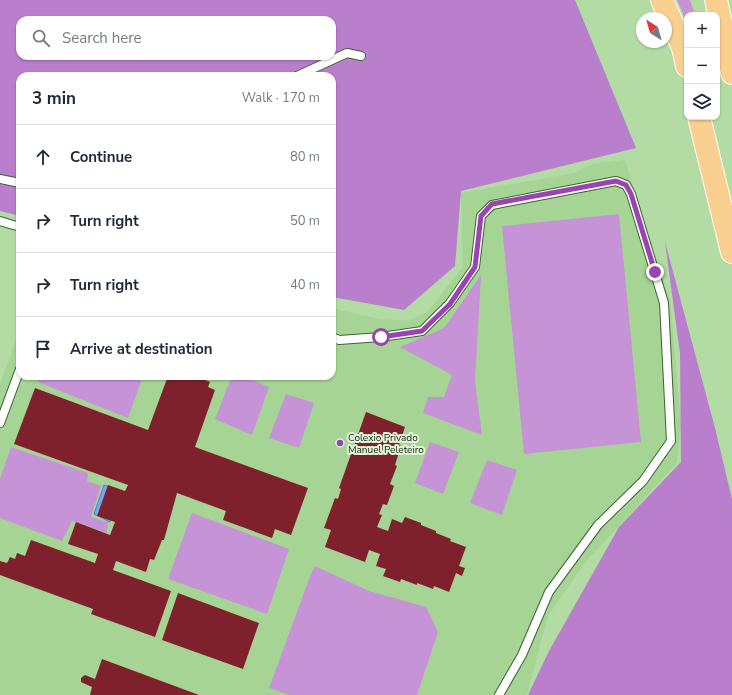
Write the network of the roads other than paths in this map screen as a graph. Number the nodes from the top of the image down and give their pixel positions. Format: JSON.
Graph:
{"nodes":[{"id":1,"x":662,"y":0,"type":"edge"},
{"id":2,"x":716,"y":0,"type":"edge"},
{"id":3,"x":684,"y":52,"type":"edge"},
{"id":4,"x":361,"y":56,"type":"dead end"},
{"id":5,"x":336,"y":58,"type":"edge"},
{"id":6,"x":332,"y":60,"type":"edge"},
{"id":7,"x":306,"y":72,"type":"edge"},
{"id":8,"x":732,"y":73,"type":"edge"},
{"id":9,"x":700,"y":120,"type":"edge"},
{"id":10,"x":0,"y":179,"type":"edge"},
{"id":11,"x":16,"y":182,"type":"edge"},
{"id":12,"x":0,"y":221,"type":"edge"},
{"id":13,"x":16,"y":226,"type":"edge"},
{"id":14,"x":732,"y":252,"type":"edge"},
{"id":15,"x":336,"y":339,"type":"edge"},
{"id":16,"x":16,"y":380,"type":"edge"},
{"id":17,"x":0,"y":424,"type":"edge"},
{"id":18,"x":499,"y":695,"type":"edge"}],
"edges":[{"from":1,"to":3,"type":"highway"},
{"from":2,"to":8,"type":"highway"},
{"from":4,"to":5,"type":"lane"},
{"from":6,"to":7,"type":"lane"},
{"from":9,"to":14,"type":"highway"},
{"from":10,"to":11,"type":"lane"},
{"from":12,"to":13,"type":"lane"},
{"from":15,"to":18,"type":"lane"},
{"from":16,"to":17,"type":"lane"}]}
